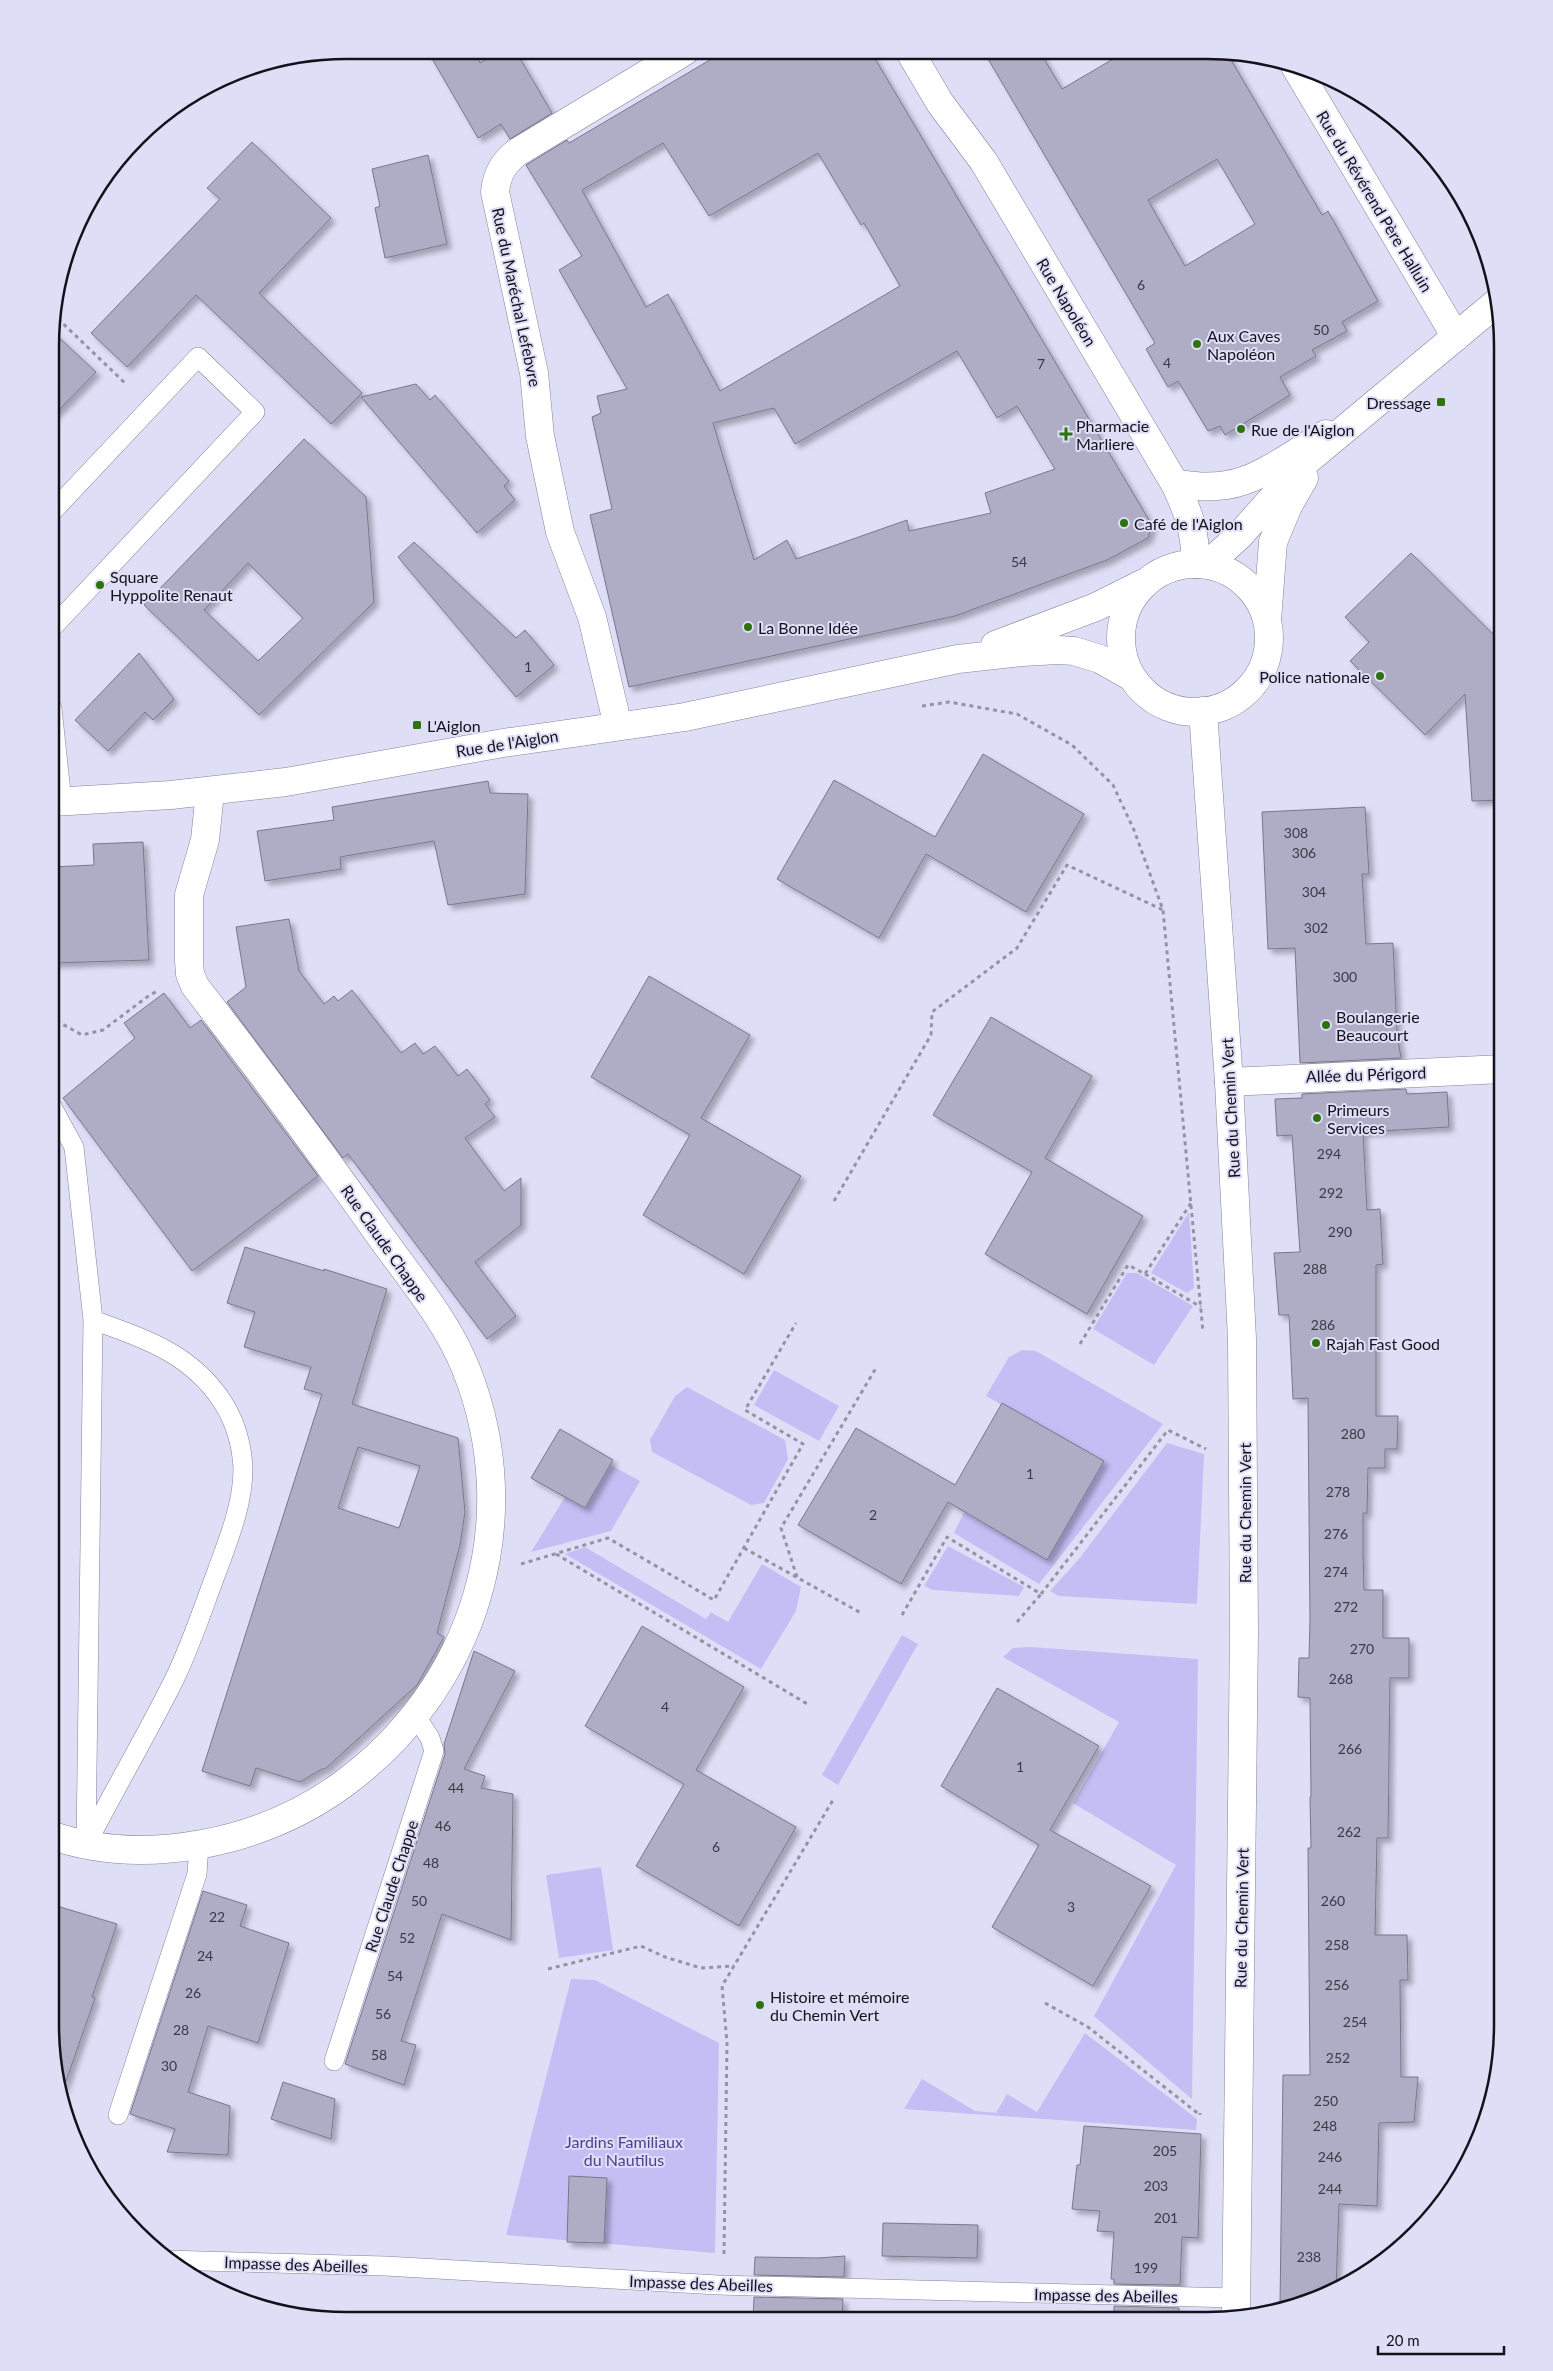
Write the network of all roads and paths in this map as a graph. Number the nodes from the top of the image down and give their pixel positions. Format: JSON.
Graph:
{"nodes":[{"id":1,"x":673,"y":59,"type":"edge"},
{"id":2,"x":914,"y":59,"type":"edge"},
{"id":3,"x":1300,"y":74,"type":"edge"},
{"id":4,"x":1492,"y":307,"type":"edge"},
{"id":5,"x":60,"y":320,"type":"edge"},
{"id":6,"x":1456,"y":337,"type":"junction"},
{"id":7,"x":150,"y":408,"type":"junction"},
{"id":8,"x":1366,"y":411,"type":"junction"},
{"id":9,"x":1325,"y":445,"type":"junction"},
{"id":10,"x":1175,"y":484,"type":"junction"},
{"id":11,"x":59,"y":505,"type":"edge"},
{"id":12,"x":1202,"y":565,"type":"junction"},
{"id":13,"x":1147,"y":581,"type":"junction"},
{"id":14,"x":59,"y":621,"type":"edge"},
{"id":15,"x":1267,"y":622,"type":"junction"},
{"id":16,"x":958,"y":659,"type":"junction"},
{"id":17,"x":1132,"y":677,"type":"junction"},
{"id":18,"x":920,"y":707,"type":"dead end"},
{"id":19,"x":1203,"y":711,"type":"junction"},
{"id":20,"x":618,"y":726,"type":"junction"},
{"id":21,"x":210,"y":792,"type":"junction"},
{"id":22,"x":59,"y":802,"type":"edge"},
{"id":23,"x":1163,"y":910,"type":"junction"},
{"id":24,"x":190,"y":974,"type":"junction"},
{"id":25,"x":59,"y":1022,"type":"edge"},
{"id":26,"x":1494,"y":1069,"type":"edge"},
{"id":27,"x":1229,"y":1082,"type":"junction"},
{"id":28,"x":59,"y":1120,"type":"edge"},
{"id":29,"x":834,"y":1201,"type":"dead end"},
{"id":30,"x":1191,"y":1202,"type":"junction"},
{"id":31,"x":1145,"y":1274,"type":"junction"},
{"id":32,"x":1201,"y":1307,"type":"junction"},
{"id":33,"x":93,"y":1320,"type":"junction"},
{"id":34,"x":796,"y":1323,"type":"dead end"},
{"id":35,"x":1203,"y":1336,"type":"dead end"},
{"id":36,"x":1080,"y":1344,"type":"dead end"},
{"id":37,"x":876,"y":1368,"type":"dead end"},
{"id":38,"x":1211,"y":1442,"type":"dead end"},
{"id":39,"x":744,"y":1548,"type":"junction"},
{"id":40,"x":556,"y":1554,"type":"junction"},
{"id":41,"x":482,"y":1575,"type":"junction"},
{"id":42,"x":797,"y":1578,"type":"junction"},
{"id":43,"x":1041,"y":1594,"type":"junction"},
{"id":44,"x":861,"y":1613,"type":"dead end"},
{"id":45,"x":902,"y":1615,"type":"dead end"},
{"id":46,"x":1017,"y":1622,"type":"dead end"},
{"id":47,"x":809,"y":1705,"type":"dead end"},
{"id":48,"x":415,"y":1715,"type":"junction"},
{"id":49,"x":832,"y":1800,"type":"dead end"},
{"id":50,"x":59,"y":1837,"type":"edge"},
{"id":51,"x":86,"y":1844,"type":"junction"},
{"id":52,"x":200,"y":1844,"type":"junction"},
{"id":53,"x":734,"y":1966,"type":"junction"},
{"id":54,"x":548,"y":1969,"type":"dead end"},
{"id":55,"x":1045,"y":2003,"type":"dead end"},
{"id":56,"x":334,"y":2061,"type":"dead end"},
{"id":57,"x":1200,"y":2105,"type":"dead end"},
{"id":58,"x":118,"y":2114,"type":"dead end"},
{"id":59,"x":181,"y":2260,"type":"edge"},
{"id":60,"x":724,"y":2285,"type":"junction"},
{"id":61,"x":1236,"y":2307,"type":"edge"}],
"edges":[{"from":1,"to":20,"type":"street","name":"Rue du Maréchal Lefebvre"},
{"from":2,"to":10,"type":"street","name":"Rue Napoléon"},
{"from":3,"to":6,"type":"street","name":"Rue du Révérend Père Halluin"},
{"from":4,"to":6,"type":"street"},
{"from":5,"to":7,"type":"path"},
{"from":6,"to":8,"type":"street"},
{"from":7,"to":11,"type":"lane"},
{"from":7,"to":14,"type":"lane"},
{"from":8,"to":9,"type":"street"},
{"from":8,"to":10,"type":"street"},
{"from":9,"to":12,"type":"street"},
{"from":9,"to":15,"type":"street"},
{"from":10,"to":12,"type":"street","name":"Rue Napoléon"},
{"from":12,"to":13,"type":"street"},
{"from":12,"to":15,"type":"street"},
{"from":13,"to":16,"type":"street","name":"Rue de l'Aiglon"},
{"from":13,"to":17,"type":"street"},
{"from":15,"to":19,"type":"street"},
{"from":16,"to":17,"type":"street","name":"Rue de l'Aiglon"},
{"from":16,"to":20,"type":"street","name":"Rue de l'Aiglon"},
{"from":17,"to":19,"type":"street"},
{"from":18,"to":23,"type":"path"},
{"from":19,"to":27,"type":"street","name":"Rue du Chemin Vert"},
{"from":20,"to":21,"type":"street","name":"Rue de l'Aiglon"},
{"from":21,"to":22,"type":"street","name":"Rue de l'Aiglon"},
{"from":21,"to":24,"type":"street","name":"Rue Claude Chappe"},
{"from":23,"to":29,"type":"path"},
{"from":23,"to":30,"type":"path"},
{"from":24,"to":25,"type":"path"},
{"from":24,"to":41,"type":"street","name":"Rue Claude Chappe"},
{"from":26,"to":27,"type":"street","name":"Allée du Périgord"},
{"from":27,"to":61,"type":"street","name":"Rue du Chemin Vert"},
{"from":28,"to":33,"type":"lane"},
{"from":30,"to":31,"type":"path"},
{"from":30,"to":32,"type":"path"},
{"from":31,"to":32,"type":"path"},
{"from":31,"to":36,"type":"path"},
{"from":32,"to":35,"type":"path"},
{"from":33,"to":51,"type":"lane"},
{"from":33,"to":51,"type":"lane"},
{"from":34,"to":39,"type":"path"},
{"from":37,"to":42,"type":"path"},
{"from":38,"to":43,"type":"path"},
{"from":39,"to":40,"type":"path"},
{"from":39,"to":42,"type":"path"},
{"from":40,"to":41,"type":"path"},
{"from":40,"to":47,"type":"path"},
{"from":41,"to":48,"type":"street","name":"Rue Claude Chappe"},
{"from":42,"to":44,"type":"path"},
{"from":43,"to":45,"type":"path"},
{"from":43,"to":46,"type":"path"},
{"from":48,"to":52,"type":"street","name":"Rue Claude Chappe"},
{"from":48,"to":56,"type":"lane","name":"Rue Claude Chappe"},
{"from":49,"to":53,"type":"path"},
{"from":50,"to":51,"type":"street","name":"Rue Claude Chappe"},
{"from":51,"to":52,"type":"street","name":"Rue Claude Chappe"},
{"from":52,"to":58,"type":"lane"},
{"from":53,"to":54,"type":"path"},
{"from":53,"to":60,"type":"path"},
{"from":55,"to":57,"type":"path"},
{"from":59,"to":60,"type":"lane","name":"Impasse des Abeilles"},
{"from":60,"to":61,"type":"lane","name":"Impasse des Abeilles"}]}
